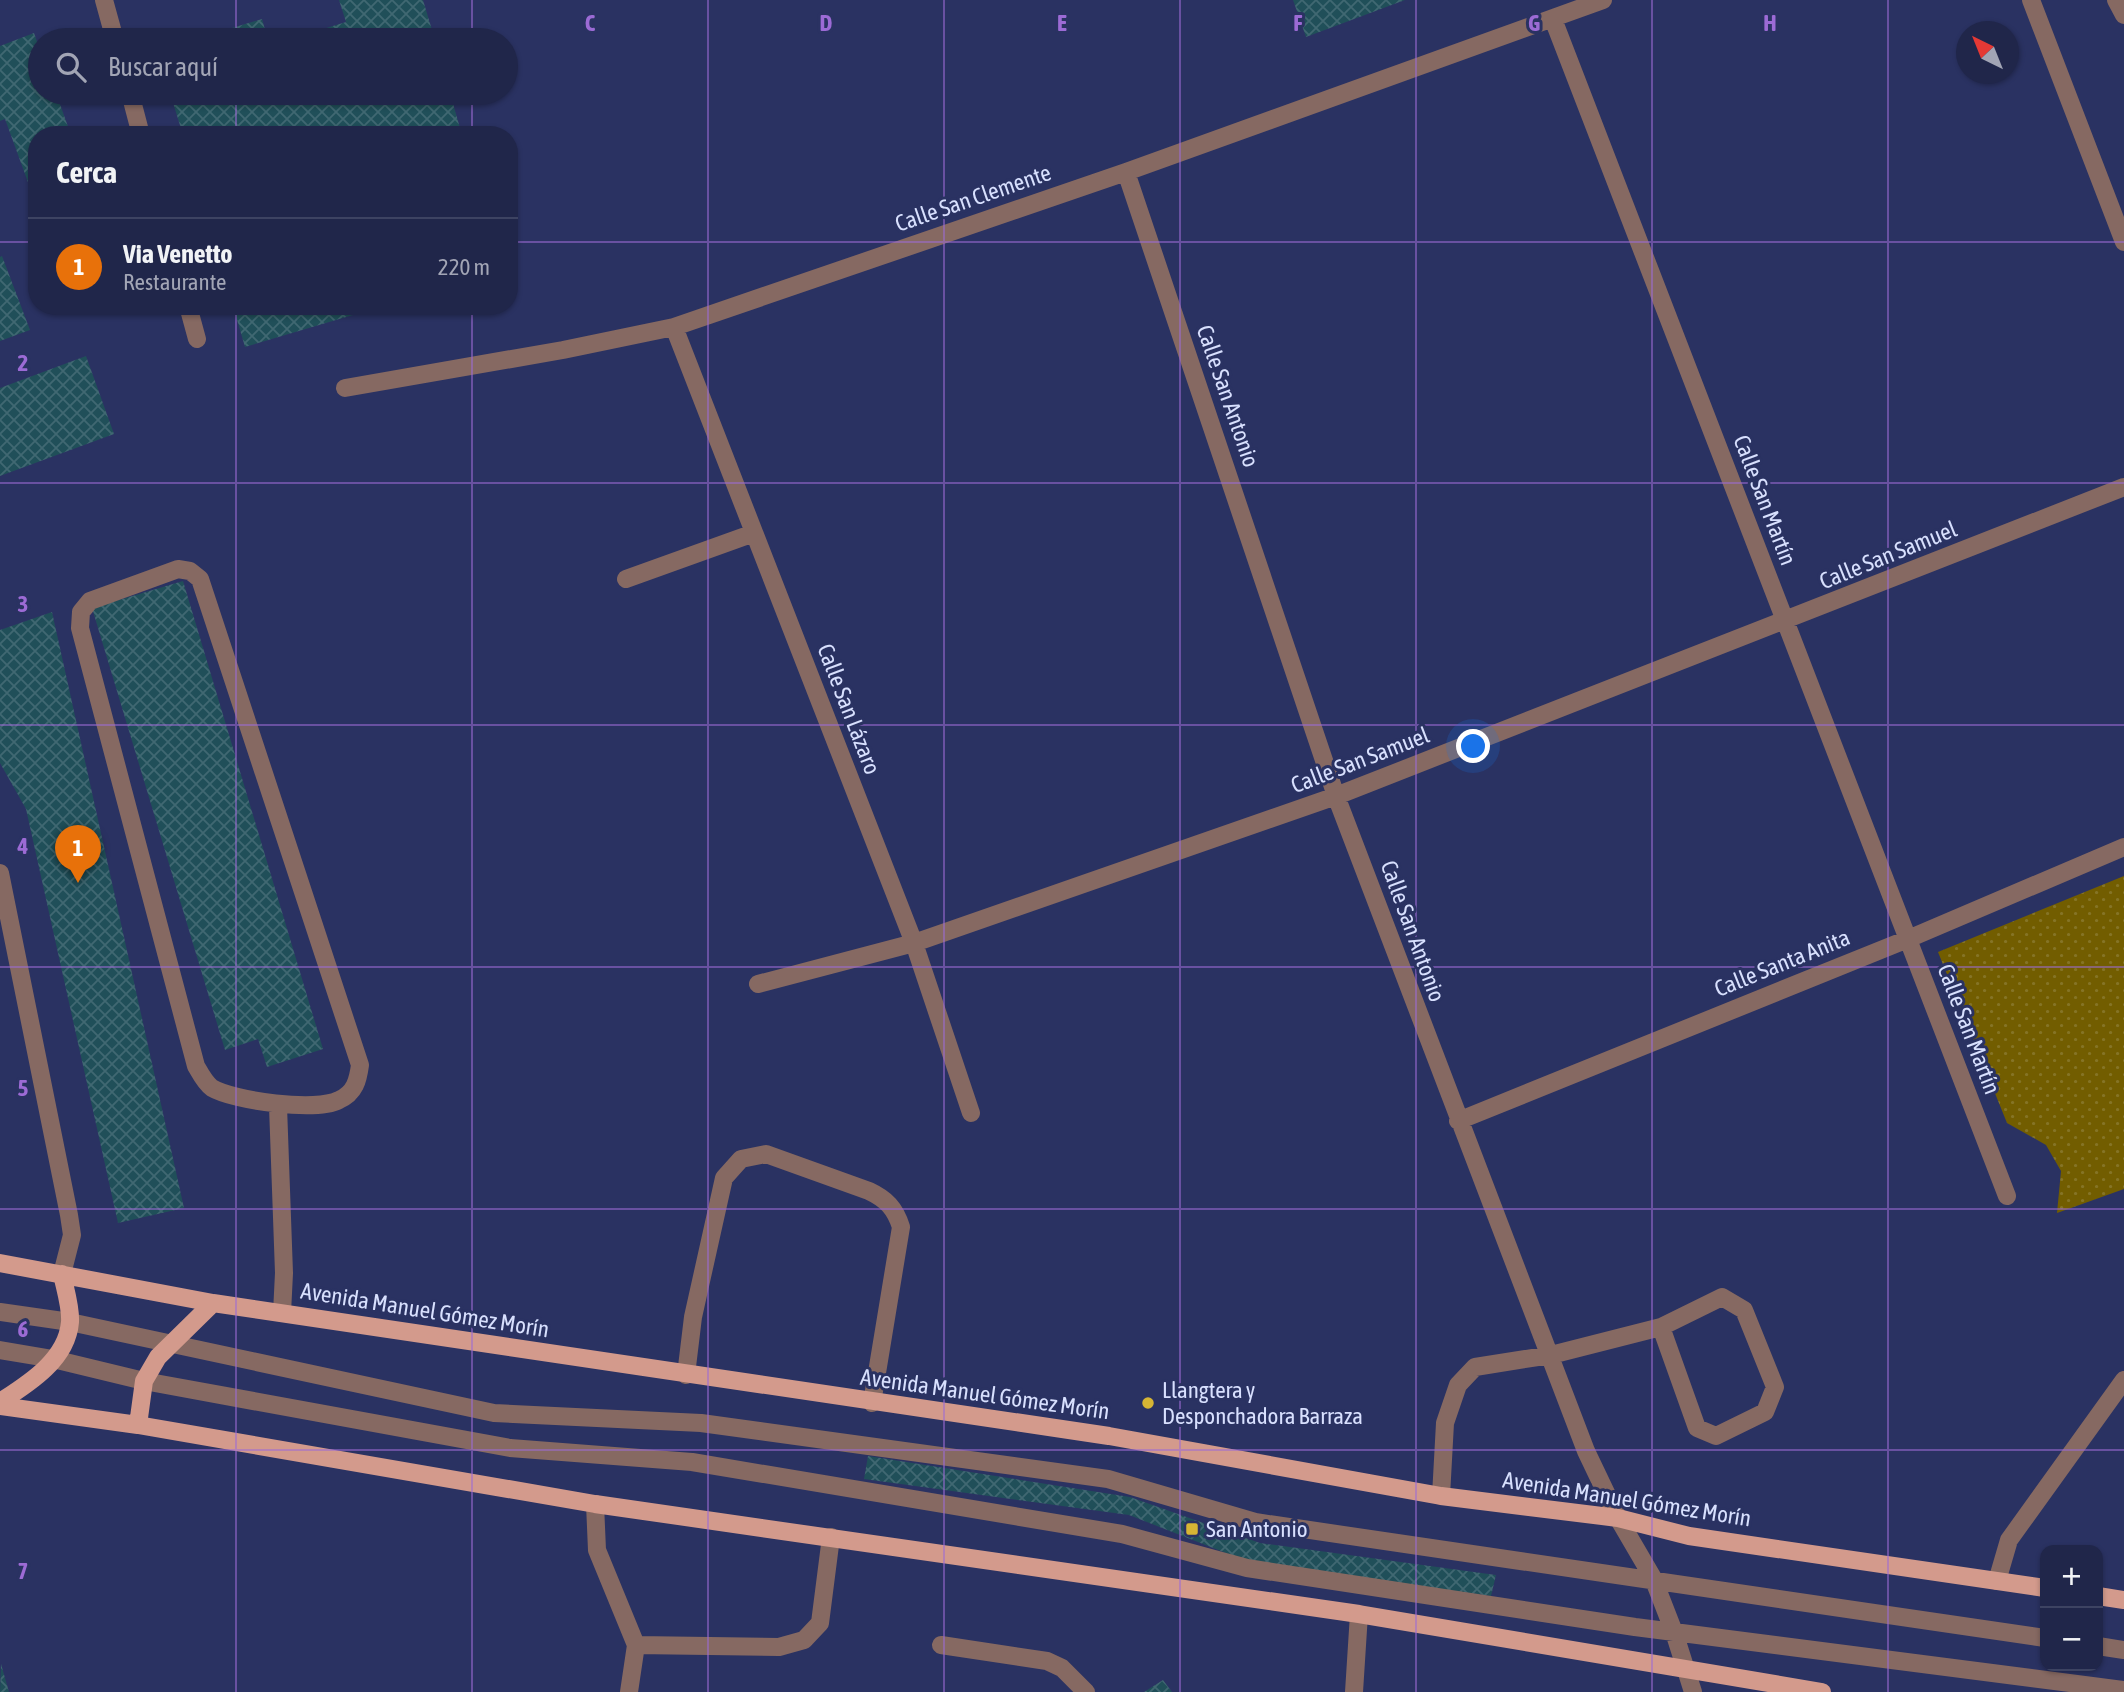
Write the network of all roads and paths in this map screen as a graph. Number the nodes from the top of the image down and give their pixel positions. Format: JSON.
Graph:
{"nodes":[{"id":1,"x":104,"y":0,"type":"edge"},
{"id":2,"x":1603,"y":0,"type":"edge"},
{"id":3,"x":2031,"y":0,"type":"edge"},
{"id":4,"x":2116,"y":0,"type":"edge"},
{"id":5,"x":2124,"y":15,"type":"edge"},
{"id":6,"x":1552,"y":19,"type":"junction"},
{"id":7,"x":112,"y":28,"type":"edge"},
{"id":8,"x":133,"y":105,"type":"edge"},
{"id":9,"x":139,"y":126,"type":"edge"},
{"id":10,"x":1126,"y":172,"type":"junction"},
{"id":11,"x":2124,"y":242,"type":"edge"},
{"id":12,"x":190,"y":315,"type":"edge"},
{"id":13,"x":674,"y":327,"type":"junction"},
{"id":14,"x":197,"y":339,"type":"dead end"},
{"id":15,"x":345,"y":388,"type":"dead end"},
{"id":16,"x":2124,"y":487,"type":"edge"},
{"id":17,"x":754,"y":533,"type":"junction"},
{"id":18,"x":626,"y":579,"type":"dead end"},
{"id":19,"x":1786,"y":622,"type":"junction"},
{"id":20,"x":1336,"y":796,"type":"junction"},
{"id":21,"x":2124,"y":847,"type":"edge"},
{"id":22,"x":0,"y":873,"type":"edge"},
{"id":23,"x":1908,"y":939,"type":"junction"},
{"id":24,"x":914,"y":943,"type":"junction"},
{"id":25,"x":758,"y":984,"type":"dead end"},
{"id":26,"x":278,"y":1106,"type":"junction"},
{"id":27,"x":971,"y":1113,"type":"dead end"},
{"id":28,"x":1458,"y":1121,"type":"junction"},
{"id":29,"x":2007,"y":1196,"type":"dead end"},
{"id":30,"x":0,"y":1263,"type":"edge"},
{"id":31,"x":62,"y":1274,"type":"junction"},
{"id":32,"x":213,"y":1303,"type":"junction"},
{"id":33,"x":0,"y":1312,"type":"edge"},
{"id":34,"x":282,"y":1313,"type":"junction"},
{"id":35,"x":70,"y":1322,"type":"junction"},
{"id":36,"x":1661,"y":1327,"type":"junction"},
{"id":37,"x":170,"y":1345,"type":"junction"},
{"id":38,"x":0,"y":1350,"type":"edge"},
{"id":39,"x":1551,"y":1355,"type":"junction"},
{"id":40,"x":53,"y":1359,"type":"junction"},
{"id":41,"x":686,"y":1375,"type":"junction"},
{"id":42,"x":2124,"y":1380,"type":"edge"},
{"id":43,"x":144,"y":1381,"type":"junction"},
{"id":44,"x":872,"y":1403,"type":"junction"},
{"id":45,"x":0,"y":1404,"type":"edge"},
{"id":46,"x":138,"y":1425,"type":"junction"},
{"id":47,"x":1441,"y":1496,"type":"junction"},
{"id":48,"x":595,"y":1504,"type":"junction"},
{"id":49,"x":1618,"y":1518,"type":"junction"},
{"id":50,"x":831,"y":1537,"type":"junction"},
{"id":51,"x":1653,"y":1578,"type":"junction"},
{"id":52,"x":1997,"y":1581,"type":"junction"},
{"id":53,"x":2040,"y":1587,"type":"edge"},
{"id":54,"x":2103,"y":1597,"type":"edge"},
{"id":55,"x":2124,"y":1600,"type":"edge"},
{"id":56,"x":1359,"y":1614,"type":"junction"},
{"id":57,"x":1674,"y":1632,"type":"junction"},
{"id":58,"x":2040,"y":1637,"type":"edge"},
{"id":59,"x":636,"y":1645,"type":"junction"},
{"id":60,"x":942,"y":1645,"type":"dead end"},
{"id":61,"x":2103,"y":1647,"type":"edge"},
{"id":62,"x":2124,"y":1650,"type":"edge"},
{"id":63,"x":1685,"y":1669,"type":"junction"},
{"id":64,"x":2124,"y":1690,"type":"edge"},
{"id":65,"x":629,"y":1692,"type":"edge"},
{"id":66,"x":1086,"y":1692,"type":"edge"},
{"id":67,"x":1354,"y":1692,"type":"edge"},
{"id":68,"x":1693,"y":1692,"type":"edge"},
{"id":69,"x":1822,"y":1692,"type":"edge"}],
"edges":[{"from":1,"to":7,"type":"street"},
{"from":2,"to":6,"type":"street","name":"Calle San Clemente"},
{"from":3,"to":11,"type":"street"},
{"from":4,"to":5,"type":"street"},
{"from":6,"to":10,"type":"street","name":"Calle San Clemente"},
{"from":6,"to":19,"type":"street","name":"Calle San Martín"},
{"from":8,"to":9,"type":"street"},
{"from":10,"to":13,"type":"street","name":"Calle San Clemente"},
{"from":10,"to":20,"type":"street","name":"Calle San Antonio"},
{"from":12,"to":14,"type":"street"},
{"from":13,"to":15,"type":"street","name":"Calle San Clemente"},
{"from":13,"to":17,"type":"street","name":"Calle San Lázaro"},
{"from":16,"to":19,"type":"street","name":"Calle San Samuel"},
{"from":17,"to":18,"type":"street"},
{"from":17,"to":24,"type":"street","name":"Calle San Lázaro"},
{"from":19,"to":20,"type":"street","name":"Calle San Samuel"},
{"from":19,"to":23,"type":"street","name":"Calle San Martín"},
{"from":20,"to":24,"type":"street","name":"Calle San Samuel"},
{"from":20,"to":28,"type":"street","name":"Calle San Antonio"},
{"from":21,"to":23,"type":"street","name":"Calle Santa Anita"},
{"from":22,"to":31,"type":"street"},
{"from":23,"to":28,"type":"street","name":"Calle Santa Anita"},
{"from":23,"to":29,"type":"street","name":"Calle San Martín"},
{"from":24,"to":25,"type":"street","name":"Calle San Samuel"},
{"from":24,"to":27,"type":"street","name":"Calle San Lázaro"},
{"from":26,"to":26,"type":"street"},
{"from":26,"to":34,"type":"street"},
{"from":28,"to":39,"type":"street","name":"Calle San Antonio"},
{"from":30,"to":31,"type":"main road","name":"Avenida Manuel Gómez Morín"},
{"from":31,"to":32,"type":"main road","name":"Avenida Manuel Gómez Morín"},
{"from":31,"to":35,"type":"main road"},
{"from":32,"to":34,"type":"main road","name":"Avenida Manuel Gómez Morín"},
{"from":32,"to":37,"type":"main road"},
{"from":33,"to":35,"type":"street"},
{"from":34,"to":41,"type":"main road","name":"Avenida Manuel Gómez Morín"},
{"from":35,"to":37,"type":"street"},
{"from":35,"to":40,"type":"main road"},
{"from":36,"to":36,"type":"street"},
{"from":36,"to":39,"type":"street"},
{"from":37,"to":43,"type":"main road"},
{"from":37,"to":51,"type":"street"},
{"from":38,"to":40,"type":"street"},
{"from":39,"to":47,"type":"street"},
{"from":39,"to":49,"type":"street","name":"Calle San Antonio"},
{"from":40,"to":43,"type":"street"},
{"from":40,"to":45,"type":"main road"},
{"from":41,"to":44,"type":"main road","name":"Avenida Manuel Gómez Morín"},
{"from":41,"to":44,"type":"street"},
{"from":42,"to":52,"type":"street"},
{"from":43,"to":46,"type":"main road"},
{"from":43,"to":57,"type":"street"},
{"from":44,"to":47,"type":"main road","name":"Avenida Manuel Gómez Morín"},
{"from":45,"to":46,"type":"main road"},
{"from":46,"to":48,"type":"main road"},
{"from":47,"to":49,"type":"main road","name":"Avenida Manuel Gómez Morín"},
{"from":48,"to":50,"type":"main road"},
{"from":48,"to":59,"type":"street"},
{"from":49,"to":51,"type":"street","name":"Calle San Antonio"},
{"from":49,"to":52,"type":"main road","name":"Avenida Manuel Gómez Morín"},
{"from":50,"to":56,"type":"main road"},
{"from":50,"to":59,"type":"street"},
{"from":51,"to":57,"type":"street","name":"Calle San Antonio"},
{"from":51,"to":58,"type":"street"},
{"from":52,"to":53,"type":"main road","name":"Avenida Manuel Gómez Morín"},
{"from":54,"to":55,"type":"main road"},
{"from":56,"to":63,"type":"main road"},
{"from":56,"to":67,"type":"street"},
{"from":57,"to":63,"type":"street","name":"Calle San Antonio"},
{"from":57,"to":64,"type":"street"},
{"from":59,"to":65,"type":"street"},
{"from":60,"to":66,"type":"street"},
{"from":61,"to":62,"type":"street"},
{"from":63,"to":68,"type":"street","name":"Calle San Antonio"},
{"from":63,"to":69,"type":"main road"}]}
